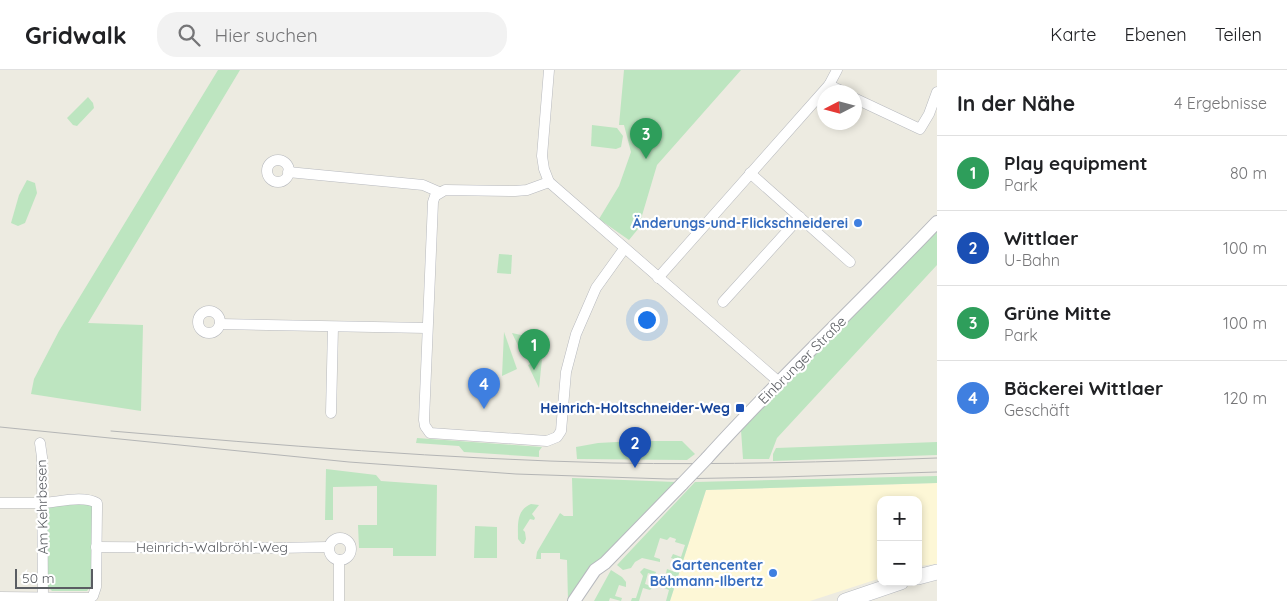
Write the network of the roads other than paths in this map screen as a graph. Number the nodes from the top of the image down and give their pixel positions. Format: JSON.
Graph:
{"nodes":[{"id":1,"x":549,"y":70,"type":"edge"},
{"id":2,"x":837,"y":70,"type":"edge"},
{"id":3,"x":829,"y":85,"type":"edge"},
{"id":4,"x":937,"y":92,"type":"edge"},
{"id":5,"x":817,"y":98,"type":"edge"},
{"id":6,"x":862,"y":102,"type":"edge"},
{"id":7,"x":288,"y":172,"type":"dead end"},
{"id":8,"x":750,"y":173,"type":"junction"},
{"id":9,"x":549,"y":182,"type":"junction"},
{"id":10,"x":439,"y":192,"type":"junction"},
{"id":11,"x":800,"y":217,"type":"junction"},
{"id":12,"x":937,"y":222,"type":"edge"},
{"id":13,"x":624,"y":249,"type":"junction"},
{"id":14,"x":850,"y":262,"type":"dead end"},
{"id":15,"x":658,"y":278,"type":"junction"},
{"id":16,"x":723,"y":302,"type":"dead end"},
{"id":17,"x":220,"y":324,"type":"dead end"},
{"id":18,"x":333,"y":326,"type":"junction"},
{"id":19,"x":427,"y":328,"type":"junction"},
{"id":20,"x":778,"y":382,"type":"junction"},
{"id":21,"x":331,"y":414,"type":"dead end"},
{"id":22,"x":40,"y":443,"type":"dead end"},
{"id":23,"x":0,"y":503,"type":"edge"},
{"id":24,"x":42,"y":503,"type":"junction"},
{"id":25,"x":96,"y":547,"type":"junction"},
{"id":26,"x":328,"y":547,"type":"junction"},
{"id":27,"x":340,"y":560,"type":"junction"},
{"id":28,"x":606,"y":564,"type":"junction"},
{"id":29,"x":937,"y":572,"type":"edge"},
{"id":30,"x":922,"y":576,"type":"edge"},
{"id":31,"x":889,"y":586,"type":"edge"},
{"id":32,"x":0,"y":597,"type":"edge"},
{"id":33,"x":43,"y":599,"type":"edge"},
{"id":34,"x":339,"y":601,"type":"edge"},
{"id":35,"x":574,"y":601,"type":"edge"},
{"id":36,"x":584,"y":601,"type":"edge"},
{"id":37,"x":844,"y":601,"type":"edge"}],
"edges":[{"from":1,"to":9,"type":"street"},
{"from":2,"to":3,"type":"street"},
{"from":4,"to":6,"type":"street"},
{"from":5,"to":8,"type":"street"},
{"from":7,"to":10,"type":"street"},
{"from":8,"to":11,"type":"street"},
{"from":8,"to":15,"type":"street"},
{"from":9,"to":10,"type":"street"},
{"from":9,"to":13,"type":"street"},
{"from":10,"to":19,"type":"street"},
{"from":11,"to":14,"type":"street"},
{"from":11,"to":16,"type":"street"},
{"from":12,"to":20,"type":"street","name":"Einbrunger Straße"},
{"from":13,"to":15,"type":"street"},
{"from":13,"to":19,"type":"street"},
{"from":15,"to":20,"type":"street"},
{"from":17,"to":18,"type":"street"},
{"from":18,"to":19,"type":"street"},
{"from":18,"to":21,"type":"street"},
{"from":20,"to":28,"type":"street","name":"Einbrunger Straße","bridge":true},
{"from":22,"to":24,"type":"street","name":"Am Kehrbesen"},
{"from":23,"to":24,"type":"street"},
{"from":24,"to":25,"type":"street"},
{"from":24,"to":33,"type":"street","name":"Am Kehrbesen"},
{"from":25,"to":26,"type":"street","name":"Heinrich-Walbröhl-Weg"},
{"from":25,"to":33,"type":"street"},
{"from":26,"to":27,"type":"street"},
{"from":26,"to":27,"type":"street","name":"Heinrich-Walbröhl-Weg"},
{"from":27,"to":34,"type":"street","name":"Heinrich-Walbröhl-Weg"},
{"from":28,"to":35,"type":"street","name":"Einbrunger Straße"},
{"from":28,"to":36,"type":"street","name":"Einbrunger Straße"},
{"from":29,"to":30,"type":"main road"},
{"from":31,"to":37,"type":"main road"},
{"from":32,"to":33,"type":"street"}]}
